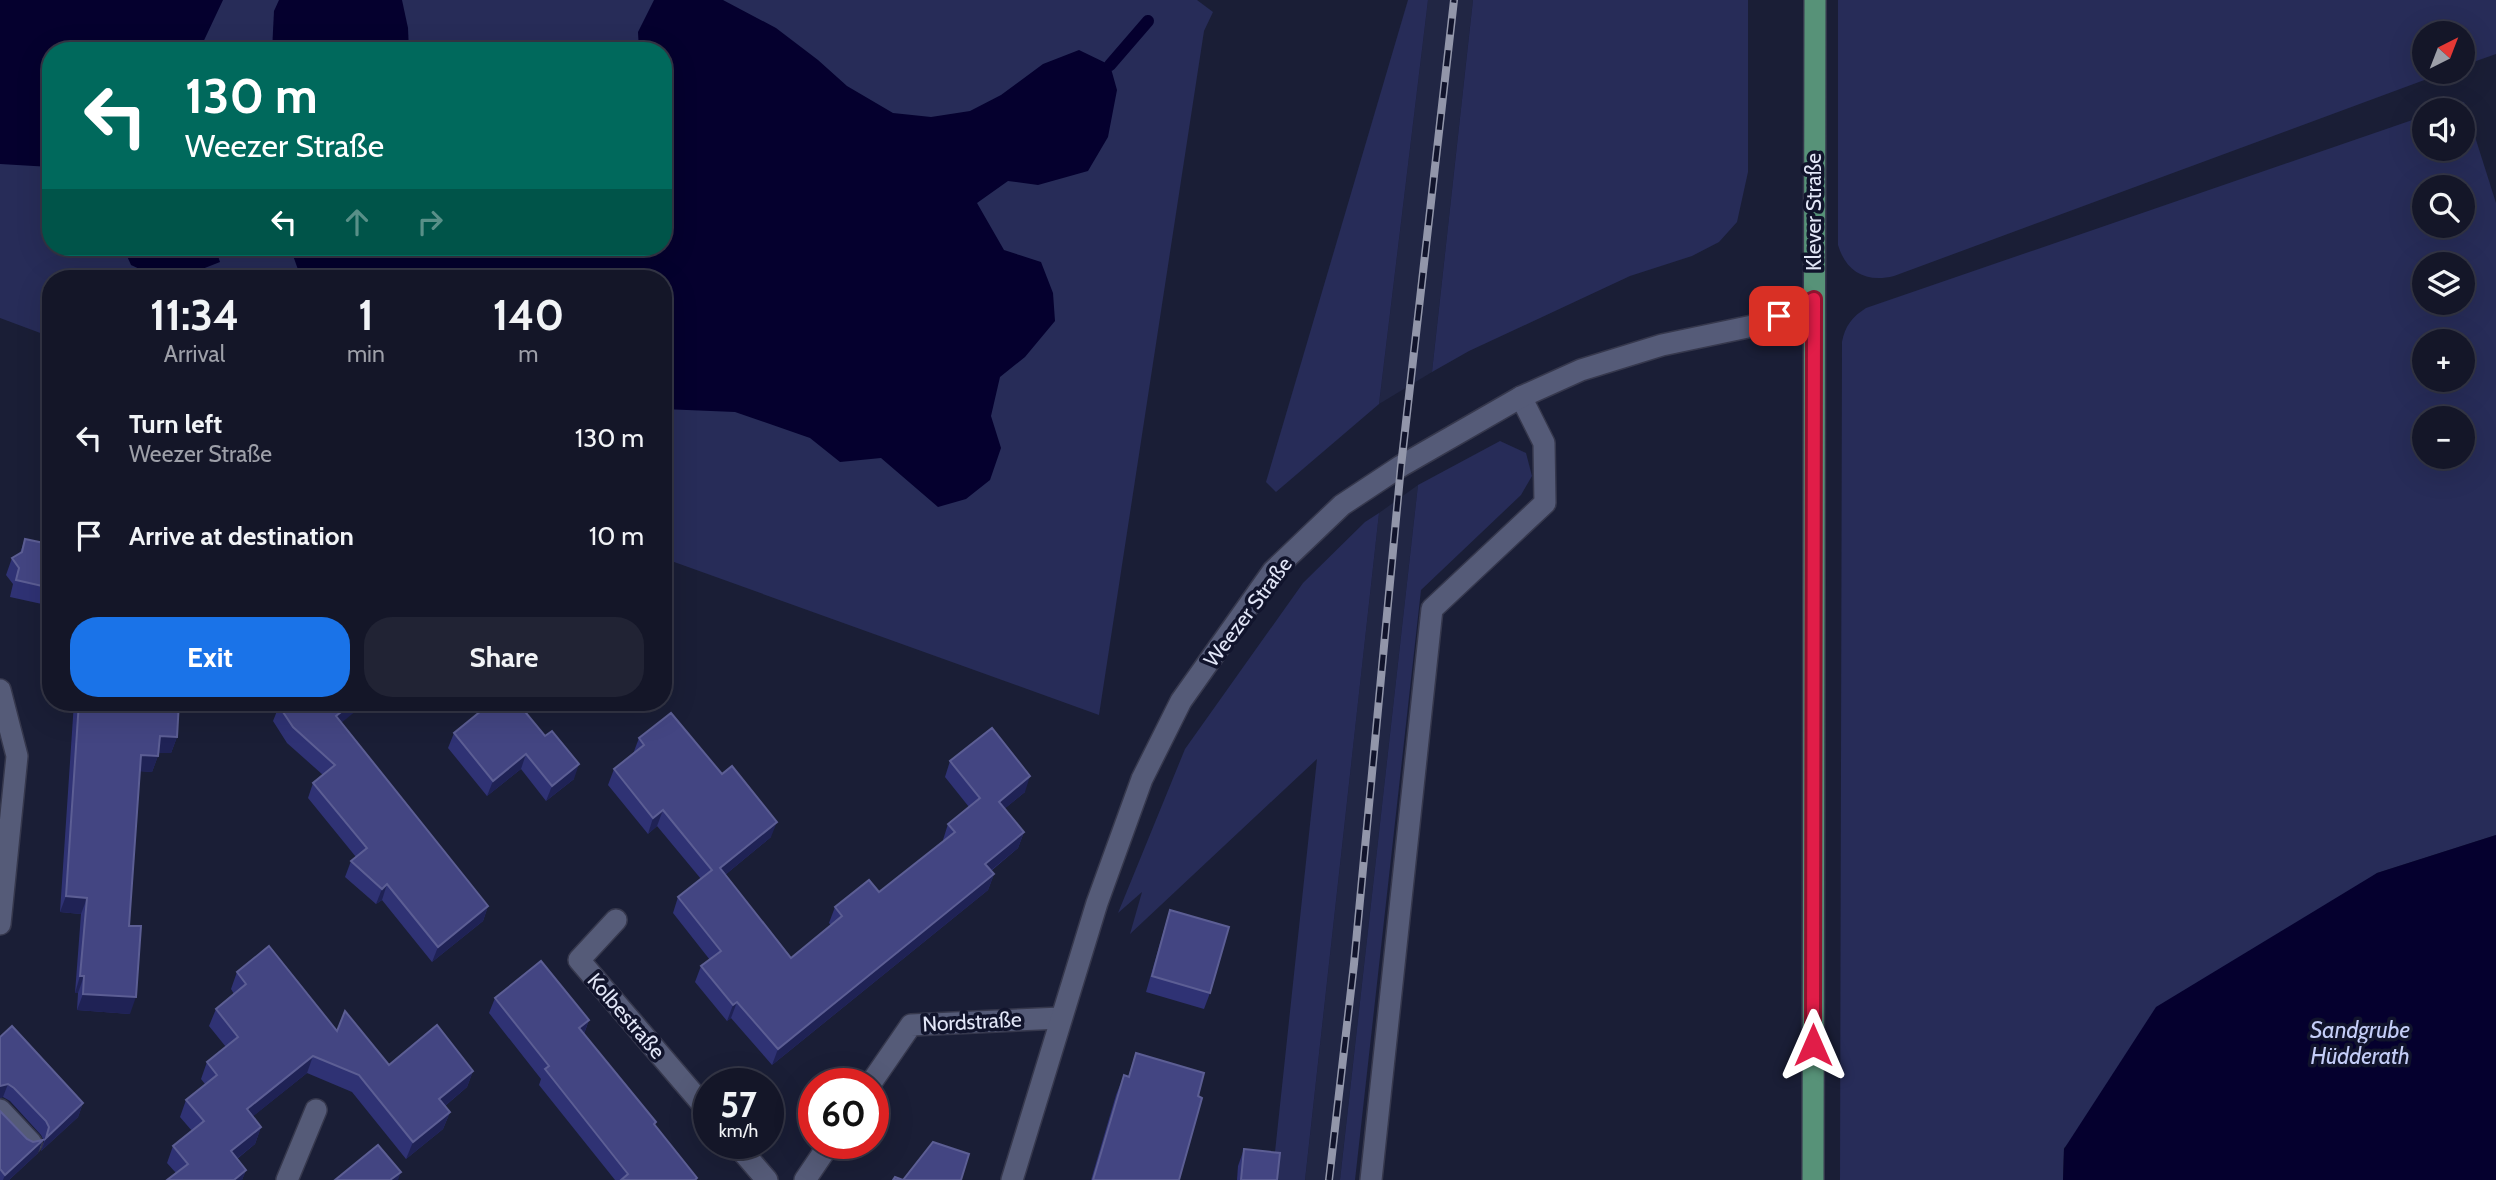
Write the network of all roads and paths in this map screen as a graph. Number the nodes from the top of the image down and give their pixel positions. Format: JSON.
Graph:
{"nodes":[{"id":1,"x":1815,"y":0,"type":"edge"},
{"id":2,"x":1814,"y":299,"type":"junction"},
{"id":3,"x":1521,"y":397,"type":"junction"},
{"id":4,"x":0,"y":690,"type":"edge"},
{"id":5,"x":616,"y":920,"type":"dead end"},
{"id":6,"x":0,"y":923,"type":"edge"},
{"id":7,"x":1061,"y":1018,"type":"junction"},
{"id":8,"x":881,"y":1068,"type":"edge"},
{"id":9,"x":693,"y":1093,"type":"edge"},
{"id":10,"x":0,"y":1110,"type":"edge"},
{"id":11,"x":316,"y":1110,"type":"dead end"},
{"id":12,"x":31,"y":1143,"type":"edge"},
{"id":13,"x":748,"y":1159,"type":"edge"},
{"id":14,"x":819,"y":1159,"type":"edge"},
{"id":15,"x":287,"y":1180,"type":"edge"},
{"id":16,"x":766,"y":1180,"type":"edge"},
{"id":17,"x":805,"y":1180,"type":"edge"},
{"id":18,"x":1012,"y":1180,"type":"edge"},
{"id":19,"x":1371,"y":1180,"type":"edge"},
{"id":20,"x":1813,"y":1180,"type":"edge"}],
"edges":[{"from":1,"to":2,"type":"main road","name":"Klever Straße"},
{"from":2,"to":3,"type":"street","name":"Weezer Straße"},
{"from":2,"to":20,"type":"main road","name":"Klever Straße"},
{"from":3,"to":7,"type":"street","name":"Weezer Straße"},
{"from":3,"to":19,"type":"street"},
{"from":4,"to":6,"type":"street"},
{"from":5,"to":9,"type":"street","name":"Kolbestraße"},
{"from":7,"to":8,"type":"street","name":"Nordstraße"},
{"from":7,"to":18,"type":"street","name":"Weezer Straße"},
{"from":10,"to":12,"type":"street"},
{"from":11,"to":15,"type":"street"},
{"from":13,"to":16,"type":"street"},
{"from":14,"to":17,"type":"street"}]}
